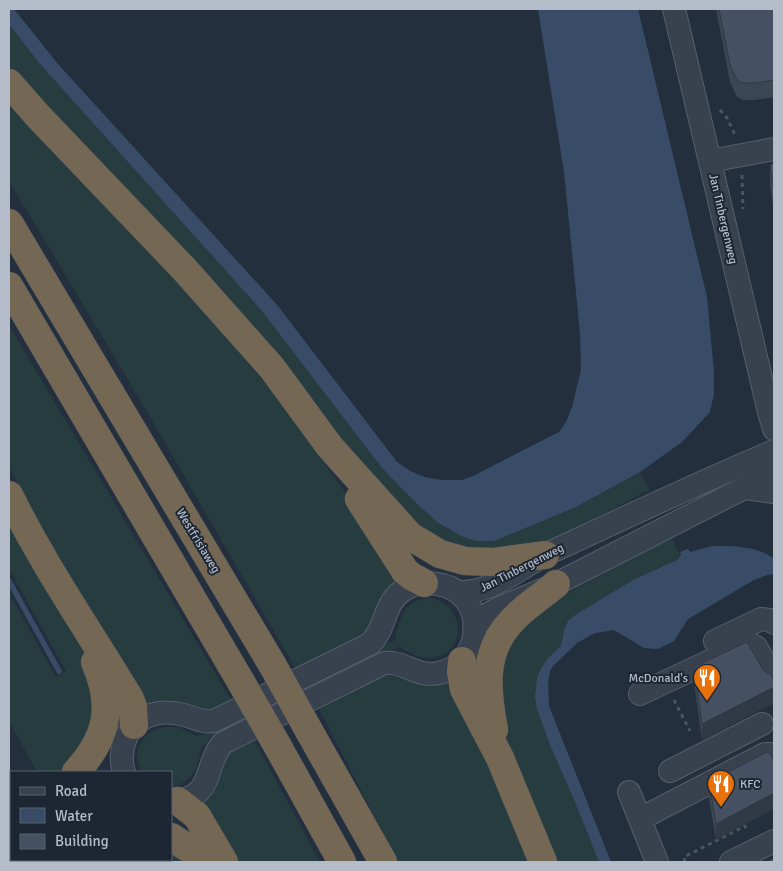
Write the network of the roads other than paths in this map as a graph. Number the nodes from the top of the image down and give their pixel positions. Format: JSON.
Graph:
{"nodes":[{"id":1,"x":674,"y":9,"type":"edge"},
{"id":2,"x":9,"y":82,"type":"edge"},
{"id":3,"x":774,"y":150,"type":"edge"},
{"id":4,"x":710,"y":162,"type":"junction"},
{"id":5,"x":9,"y":223,"type":"edge"},
{"id":6,"x":9,"y":286,"type":"edge"},
{"id":7,"x":774,"y":429,"type":"edge"},
{"id":8,"x":330,"y":447,"type":"junction"},
{"id":9,"x":774,"y":451,"type":"edge"},
{"id":10,"x":774,"y":467,"type":"edge"},
{"id":11,"x":744,"y":488,"type":"junction"},
{"id":12,"x":774,"y":492,"type":"edge"},
{"id":13,"x":9,"y":495,"type":"edge"},
{"id":14,"x":545,"y":555,"type":"junction"},
{"id":15,"x":424,"y":582,"type":"junction"},
{"id":16,"x":556,"y":584,"type":"junction"},
{"id":17,"x":460,"y":592,"type":"junction"},
{"id":18,"x":71,"y":605,"type":"junction"},
{"id":19,"x":774,"y":623,"type":"edge"},
{"id":20,"x":474,"y":626,"type":"junction"},
{"id":21,"x":715,"y":641,"type":"dead end"},
{"id":22,"x":462,"y":661,"type":"junction"},
{"id":23,"x":774,"y":679,"type":"edge"},
{"id":24,"x":640,"y":694,"type":"dead end"},
{"id":25,"x":762,"y":724,"type":"dead end"},
{"id":26,"x":134,"y":725,"type":"junction"},
{"id":27,"x":774,"y":757,"type":"edge"},
{"id":28,"x":500,"y":758,"type":"junction"},
{"id":29,"x":118,"y":768,"type":"edge"},
{"id":30,"x":77,"y":771,"type":"edge"},
{"id":31,"x":670,"y":771,"type":"dead end"},
{"id":32,"x":629,"y":792,"type":"dead end"},
{"id":33,"x":174,"y":802,"type":"edge"},
{"id":34,"x":640,"y":819,"type":"junction"},
{"id":35,"x":172,"y":838,"type":"edge"},
{"id":36,"x":774,"y":841,"type":"edge"},
{"id":37,"x":204,"y":862,"type":"edge"},
{"id":38,"x":224,"y":862,"type":"edge"},
{"id":39,"x":342,"y":862,"type":"edge"},
{"id":40,"x":383,"y":862,"type":"edge"},
{"id":41,"x":543,"y":862,"type":"edge"},
{"id":42,"x":657,"y":862,"type":"edge"},
{"id":43,"x":731,"y":862,"type":"edge"}],
"edges":[{"from":1,"to":4,"type":"street","name":"Jan Tinbergenweg"},
{"from":2,"to":8,"type":"highway"},
{"from":3,"to":4,"type":"street"},
{"from":4,"to":7,"type":"street","name":"Jan Tinbergenweg"},
{"from":5,"to":40,"type":"highway","name":"Westfrisiaweg","bridge":true},
{"from":6,"to":39,"type":"highway","bridge":true},
{"from":8,"to":14,"type":"highway"},
{"from":8,"to":15,"type":"highway"},
{"from":9,"to":14,"type":"street","name":"Jan Tinbergenweg"},
{"from":10,"to":11,"type":"street","name":"Jan Tinbergenweg"},
{"from":11,"to":12,"type":"street"},
{"from":11,"to":16,"type":"street","name":"Jan Tinbergenweg"},
{"from":13,"to":18,"type":"highway"},
{"from":14,"to":17,"type":"street","name":"Jan Tinbergenweg"},
{"from":15,"to":17,"type":"street"},
{"from":15,"to":26,"type":"street"},
{"from":16,"to":20,"type":"street","name":"Jan Tinbergenweg"},
{"from":16,"to":28,"type":"highway"},
{"from":17,"to":20,"type":"street"},
{"from":18,"to":26,"type":"highway"},
{"from":18,"to":30,"type":"highway"},
{"from":19,"to":21,"type":"street"},
{"from":20,"to":22,"type":"street"},
{"from":22,"to":28,"type":"highway"},
{"from":22,"to":33,"type":"street"},
{"from":23,"to":24,"type":"street"},
{"from":25,"to":31,"type":"street"},
{"from":26,"to":29,"type":"street"},
{"from":27,"to":34,"type":"street"},
{"from":28,"to":41,"type":"highway"},
{"from":32,"to":34,"type":"street"},
{"from":33,"to":38,"type":"highway"},
{"from":34,"to":42,"type":"street"},
{"from":35,"to":37,"type":"highway"},
{"from":36,"to":43,"type":"street"}]}
